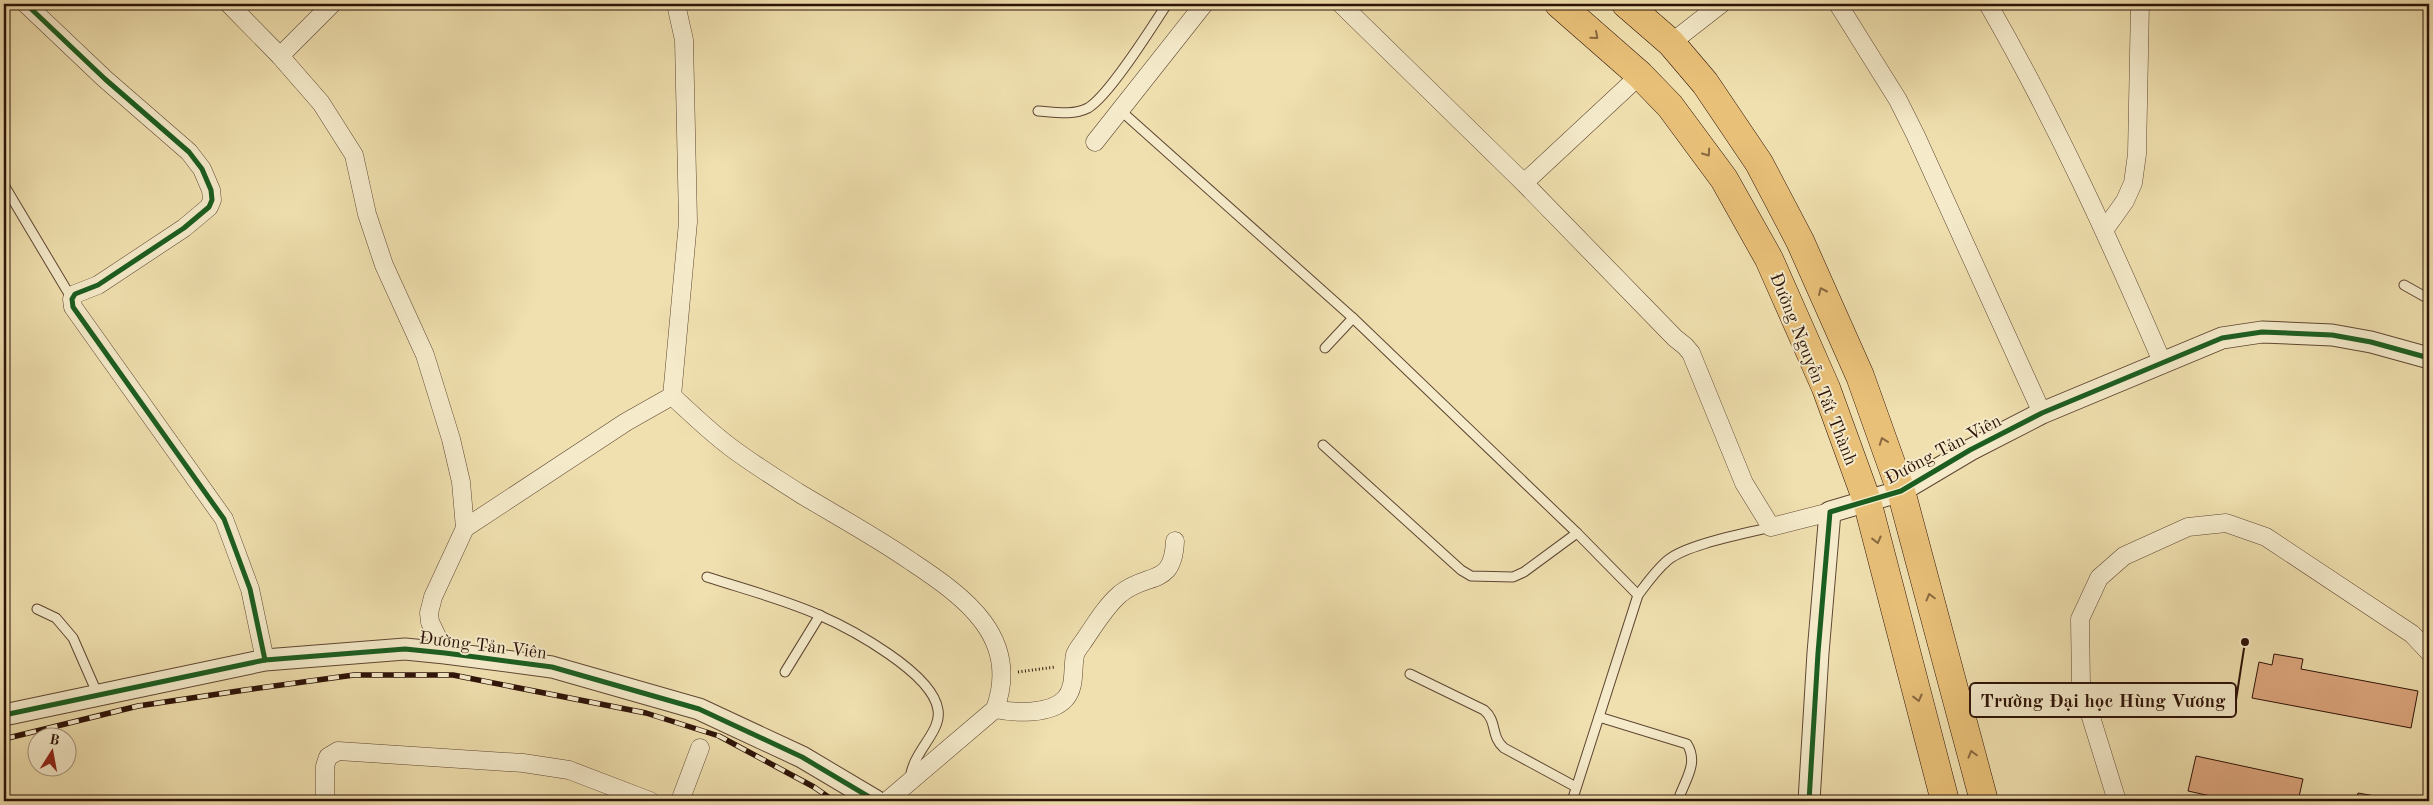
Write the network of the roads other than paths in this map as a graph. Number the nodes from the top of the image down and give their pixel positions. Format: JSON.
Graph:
{"nodes":[{"id":1,"x":26,"y":4,"type":"edge"},
{"id":2,"x":228,"y":4,"type":"edge"},
{"id":3,"x":332,"y":4,"type":"edge"},
{"id":4,"x":676,"y":4,"type":"edge"},
{"id":5,"x":1168,"y":4,"type":"edge"},
{"id":6,"x":1204,"y":4,"type":"edge"},
{"id":7,"x":1341,"y":4,"type":"edge"},
{"id":8,"x":1558,"y":4,"type":"edge"},
{"id":9,"x":1626,"y":4,"type":"edge"},
{"id":10,"x":1722,"y":4,"type":"edge"},
{"id":11,"x":1838,"y":4,"type":"edge"},
{"id":12,"x":1988,"y":4,"type":"edge"},
{"id":13,"x":2140,"y":4,"type":"edge"},
{"id":14,"x":1671,"y":43,"type":"junction"},
{"id":15,"x":280,"y":56,"type":"junction"},
{"id":16,"x":1640,"y":75,"type":"junction"},
{"id":17,"x":1120,"y":110,"type":"junction"},
{"id":18,"x":1038,"y":111,"type":"dead end"},
{"id":19,"x":1095,"y":142,"type":"dead end"},
{"id":20,"x":1524,"y":183,"type":"junction"},
{"id":21,"x":4,"y":184,"type":"edge"},
{"id":22,"x":2104,"y":229,"type":"junction"},
{"id":23,"x":2404,"y":285,"type":"dead end"},
{"id":24,"x":72,"y":299,"type":"junction"},
{"id":25,"x":2429,"y":299,"type":"edge"},
{"id":26,"x":1354,"y":318,"type":"junction"},
{"id":27,"x":1325,"y":348,"type":"dead end"},
{"id":28,"x":2429,"y":358,"type":"edge"},
{"id":29,"x":2163,"y":364,"type":"junction"},
{"id":30,"x":672,"y":396,"type":"junction"},
{"id":31,"x":2042,"y":413,"type":"junction"},
{"id":32,"x":1323,"y":445,"type":"dead end"},
{"id":33,"x":1901,"y":491,"type":"junction"},
{"id":34,"x":1867,"y":501,"type":"junction"},
{"id":35,"x":1830,"y":512,"type":"junction"},
{"id":36,"x":1771,"y":527,"type":"junction"},
{"id":37,"x":464,"y":528,"type":"junction"},
{"id":38,"x":1577,"y":533,"type":"junction"},
{"id":39,"x":1175,"y":542,"type":"dead end"},
{"id":40,"x":707,"y":577,"type":"dead end"},
{"id":41,"x":1638,"y":595,"type":"junction"},
{"id":42,"x":36,"y":609,"type":"dead end"},
{"id":43,"x":820,"y":615,"type":"junction"},
{"id":44,"x":2429,"y":652,"type":"edge"},
{"id":45,"x":445,"y":653,"type":"junction"},
{"id":46,"x":266,"y":660,"type":"junction"},
{"id":47,"x":785,"y":672,"type":"dead end"},
{"id":48,"x":1410,"y":674,"type":"dead end"},
{"id":49,"x":98,"y":695,"type":"junction"},
{"id":50,"x":995,"y":709,"type":"junction"},
{"id":51,"x":4,"y":715,"type":"edge"},
{"id":52,"x":1599,"y":717,"type":"junction"},
{"id":53,"x":700,"y":748,"type":"dead end"},
{"id":54,"x":910,"y":782,"type":"junction"},
{"id":55,"x":1576,"y":787,"type":"junction"},
{"id":56,"x":1680,"y":795,"type":"dead end"},
{"id":57,"x":325,"y":801,"type":"edge"},
{"id":58,"x":650,"y":801,"type":"edge"},
{"id":59,"x":680,"y":801,"type":"edge"},
{"id":60,"x":876,"y":801,"type":"edge"},
{"id":61,"x":887,"y":801,"type":"edge"},
{"id":62,"x":1572,"y":801,"type":"edge"},
{"id":63,"x":1809,"y":801,"type":"edge"},
{"id":64,"x":1945,"y":801,"type":"edge"},
{"id":65,"x":1984,"y":801,"type":"edge"},
{"id":66,"x":2117,"y":801,"type":"edge"}],
"edges":[{"from":1,"to":24,"type":"street"},
{"from":2,"to":15,"type":"street"},
{"from":3,"to":15,"type":"street"},
{"from":4,"to":30,"type":"street"},
{"from":5,"to":18,"type":"lane"},
{"from":6,"to":17,"type":"street"},
{"from":7,"to":20,"type":"street"},
{"from":8,"to":16,"type":"main road","name":"Đường Nguyễn Tất Thành","one_way":true},
{"from":9,"to":14,"type":"main road","name":"Đường Nguyễn Tất Thành"},
{"from":10,"to":14,"type":"street"},
{"from":11,"to":31,"type":"street"},
{"from":12,"to":22,"type":"street"},
{"from":13,"to":22,"type":"street"},
{"from":33,"to":14,"type":"main road","name":"Đường Nguyễn Tất Thành","one_way":true},
{"from":15,"to":37,"type":"street"},
{"from":16,"to":20,"type":"street"},
{"from":16,"to":34,"type":"main road","name":"Đường Nguyễn Tất Thành","one_way":true},
{"from":17,"to":19,"type":"street"},
{"from":17,"to":26,"type":"lane"},
{"from":20,"to":36,"type":"street"},
{"from":21,"to":24,"type":"lane"},
{"from":22,"to":29,"type":"street"},
{"from":23,"to":25,"type":"lane"},
{"from":24,"to":46,"type":"street"},
{"from":26,"to":27,"type":"lane"},
{"from":26,"to":38,"type":"lane"},
{"from":28,"to":29,"type":"street","name":"Đường Tản Viên"},
{"from":29,"to":31,"type":"street","name":"Đường Tản Viên"},
{"from":30,"to":37,"type":"street"},
{"from":30,"to":50,"type":"street"},
{"from":31,"to":33,"type":"street","name":"Đường Tản Viên"},
{"from":32,"to":38,"type":"lane"},
{"from":33,"to":34,"type":"street","name":"Đường Tản Viên"},
{"from":65,"to":33,"type":"main road","name":"Đường Nguyễn Tất Thành","one_way":true},
{"from":34,"to":35,"type":"street","name":"Đường Tản Viên"},
{"from":34,"to":64,"type":"main road","name":"Đường Nguyễn Tất Thành","one_way":true},
{"from":35,"to":36,"type":"street"},
{"from":35,"to":63,"type":"street"},
{"from":36,"to":41,"type":"lane"},
{"from":37,"to":45,"type":"street"},
{"from":38,"to":41,"type":"lane"},
{"from":39,"to":50,"type":"street"},
{"from":40,"to":43,"type":"lane"},
{"from":41,"to":52,"type":"lane"},
{"from":42,"to":49,"type":"lane"},
{"from":43,"to":47,"type":"lane"},
{"from":43,"to":54,"type":"lane"},
{"from":44,"to":66,"type":"street"},
{"from":45,"to":46,"type":"street","name":"Đường Tản Viên"},
{"from":45,"to":60,"type":"street","name":"Đường Tản Viên"},
{"from":46,"to":49,"type":"street","name":"Đường Tản Viên"},
{"from":48,"to":55,"type":"lane"},
{"from":49,"to":51,"type":"street","name":"Đường Tản Viên"},
{"from":50,"to":54,"type":"street"},
{"from":52,"to":55,"type":"lane"},
{"from":52,"to":56,"type":"lane"},
{"from":53,"to":59,"type":"street"},
{"from":54,"to":61,"type":"street"},
{"from":55,"to":62,"type":"lane"},
{"from":57,"to":58,"type":"street"}]}
